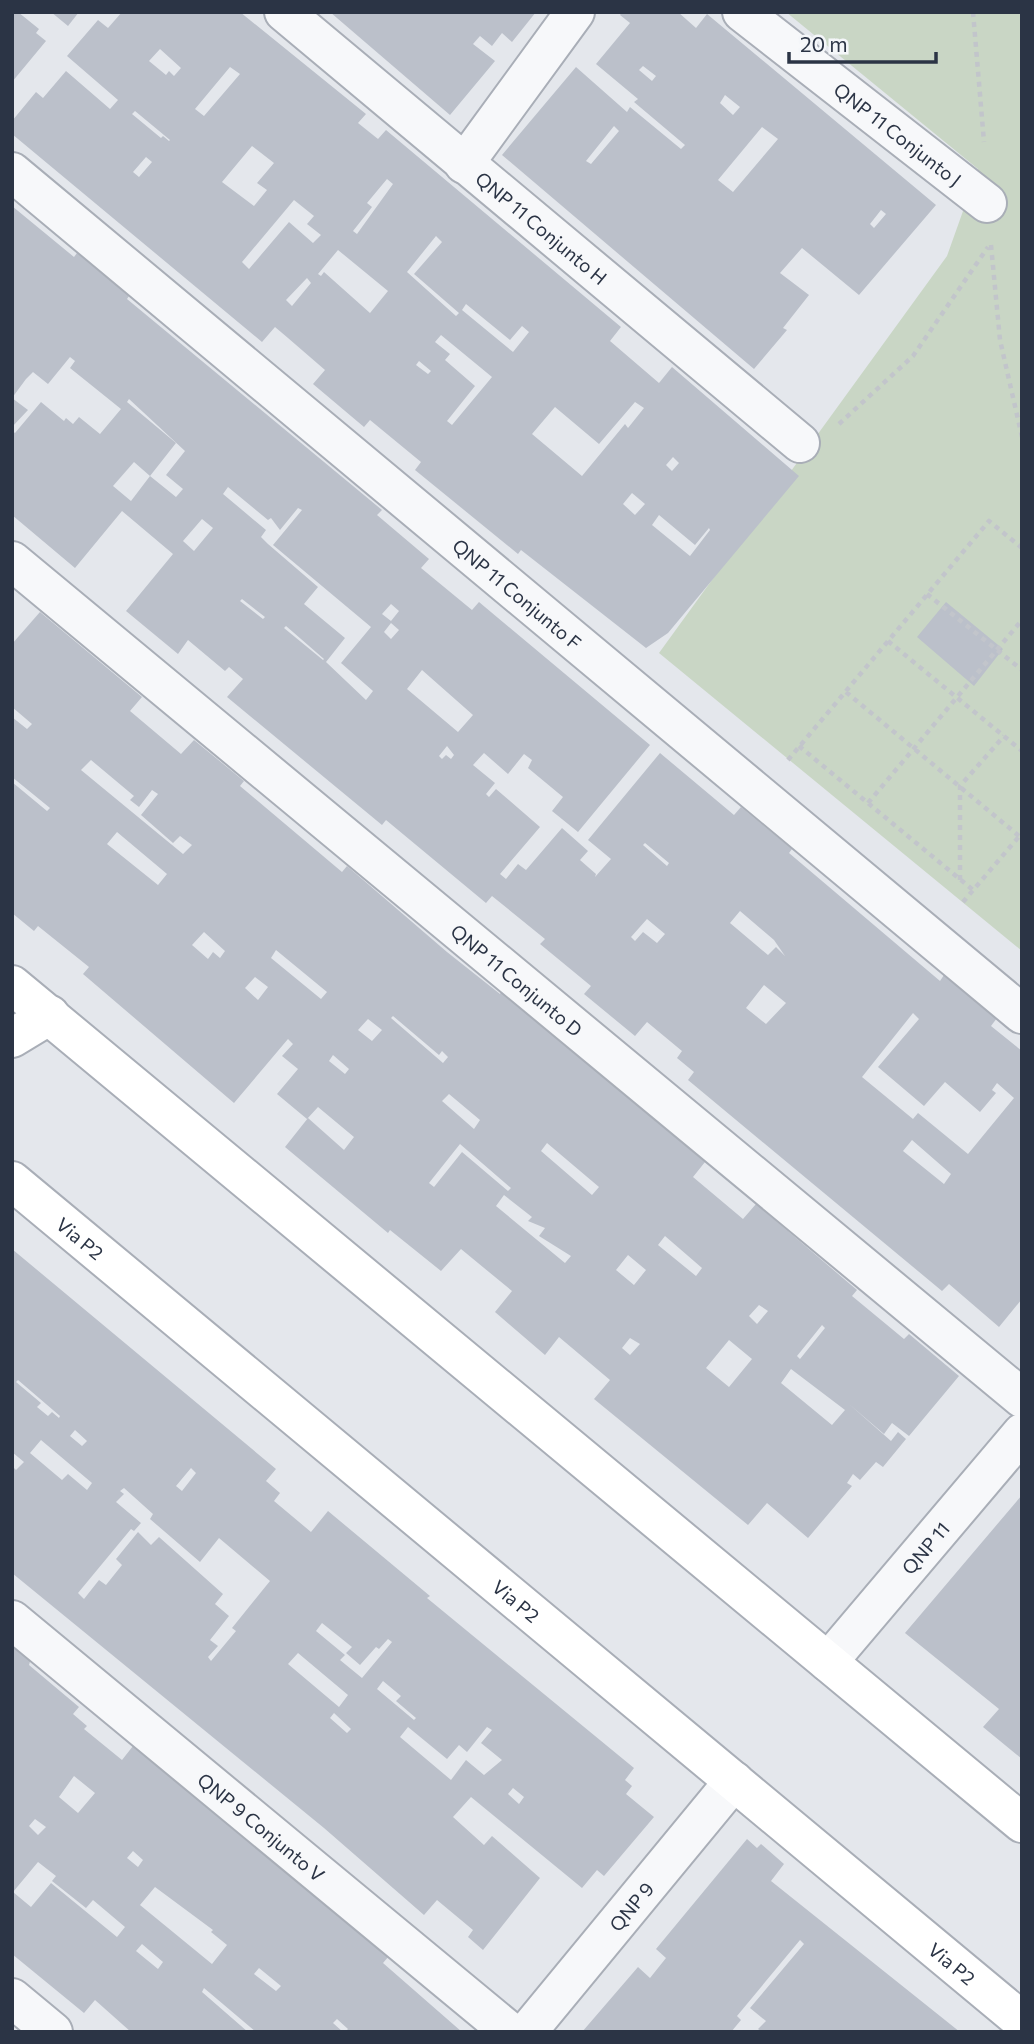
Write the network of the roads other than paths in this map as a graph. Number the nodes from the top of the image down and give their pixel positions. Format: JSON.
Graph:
{"nodes":[{"id":1,"x":284,"y":12,"type":"edge"},
{"id":2,"x":575,"y":12,"type":"edge"},
{"id":3,"x":742,"y":12,"type":"edge"},
{"id":4,"x":464,"y":164,"type":"junction"},
{"id":5,"x":12,"y":172,"type":"edge"},
{"id":6,"x":987,"y":202,"type":"road end"},
{"id":7,"x":800,"y":443,"type":"road end"},
{"id":8,"x":12,"y":561,"type":"edge"},
{"id":9,"x":12,"y":985,"type":"edge"},
{"id":10,"x":1022,"y":1014,"type":"edge"},
{"id":11,"x":50,"y":1015,"type":"junction"},
{"id":12,"x":12,"y":1038,"type":"edge"},
{"id":13,"x":12,"y":1181,"type":"edge"},
{"id":14,"x":1022,"y":1398,"type":"edge"},
{"id":15,"x":1022,"y":1433,"type":"edge"},
{"id":16,"x":12,"y":1620,"type":"edge"},
{"id":17,"x":828,"y":1662,"type":"junction"},
{"id":18,"x":734,"y":1781,"type":"junction"},
{"id":19,"x":1022,"y":1823,"type":"edge"},
{"id":20,"x":12,"y":1998,"type":"edge"},
{"id":21,"x":1022,"y":2021,"type":"edge"},
{"id":22,"x":52,"y":2032,"type":"edge"},
{"id":23,"x":510,"y":2032,"type":"edge"},
{"id":24,"x":527,"y":2032,"type":"edge"}],
"edges":[{"from":1,"to":4,"type":"street","name":"QNP 11 Conjunto H"},
{"from":2,"to":4,"type":"street"},
{"from":3,"to":6,"type":"street","name":"QNP 11 Conjunto J"},
{"from":4,"to":7,"type":"street","name":"QNP 11 Conjunto H"},
{"from":5,"to":10,"type":"street","name":"QNP 11 Conjunto F"},
{"from":8,"to":14,"type":"street","name":"QNP 11 Conjunto D"},
{"from":9,"to":11,"type":"main road"},
{"from":11,"to":12,"type":"main road"},
{"from":11,"to":17,"type":"main road"},
{"from":13,"to":18,"type":"main road","name":"Via P2"},
{"from":15,"to":17,"type":"street","name":"QNP 11"},
{"from":16,"to":23,"type":"street","name":"QNP 9 Conjunto V"},
{"from":17,"to":19,"type":"main road"},
{"from":18,"to":21,"type":"main road","name":"Via P2"},
{"from":18,"to":24,"type":"street","name":"QNP 9"},
{"from":20,"to":22,"type":"street"}]}
